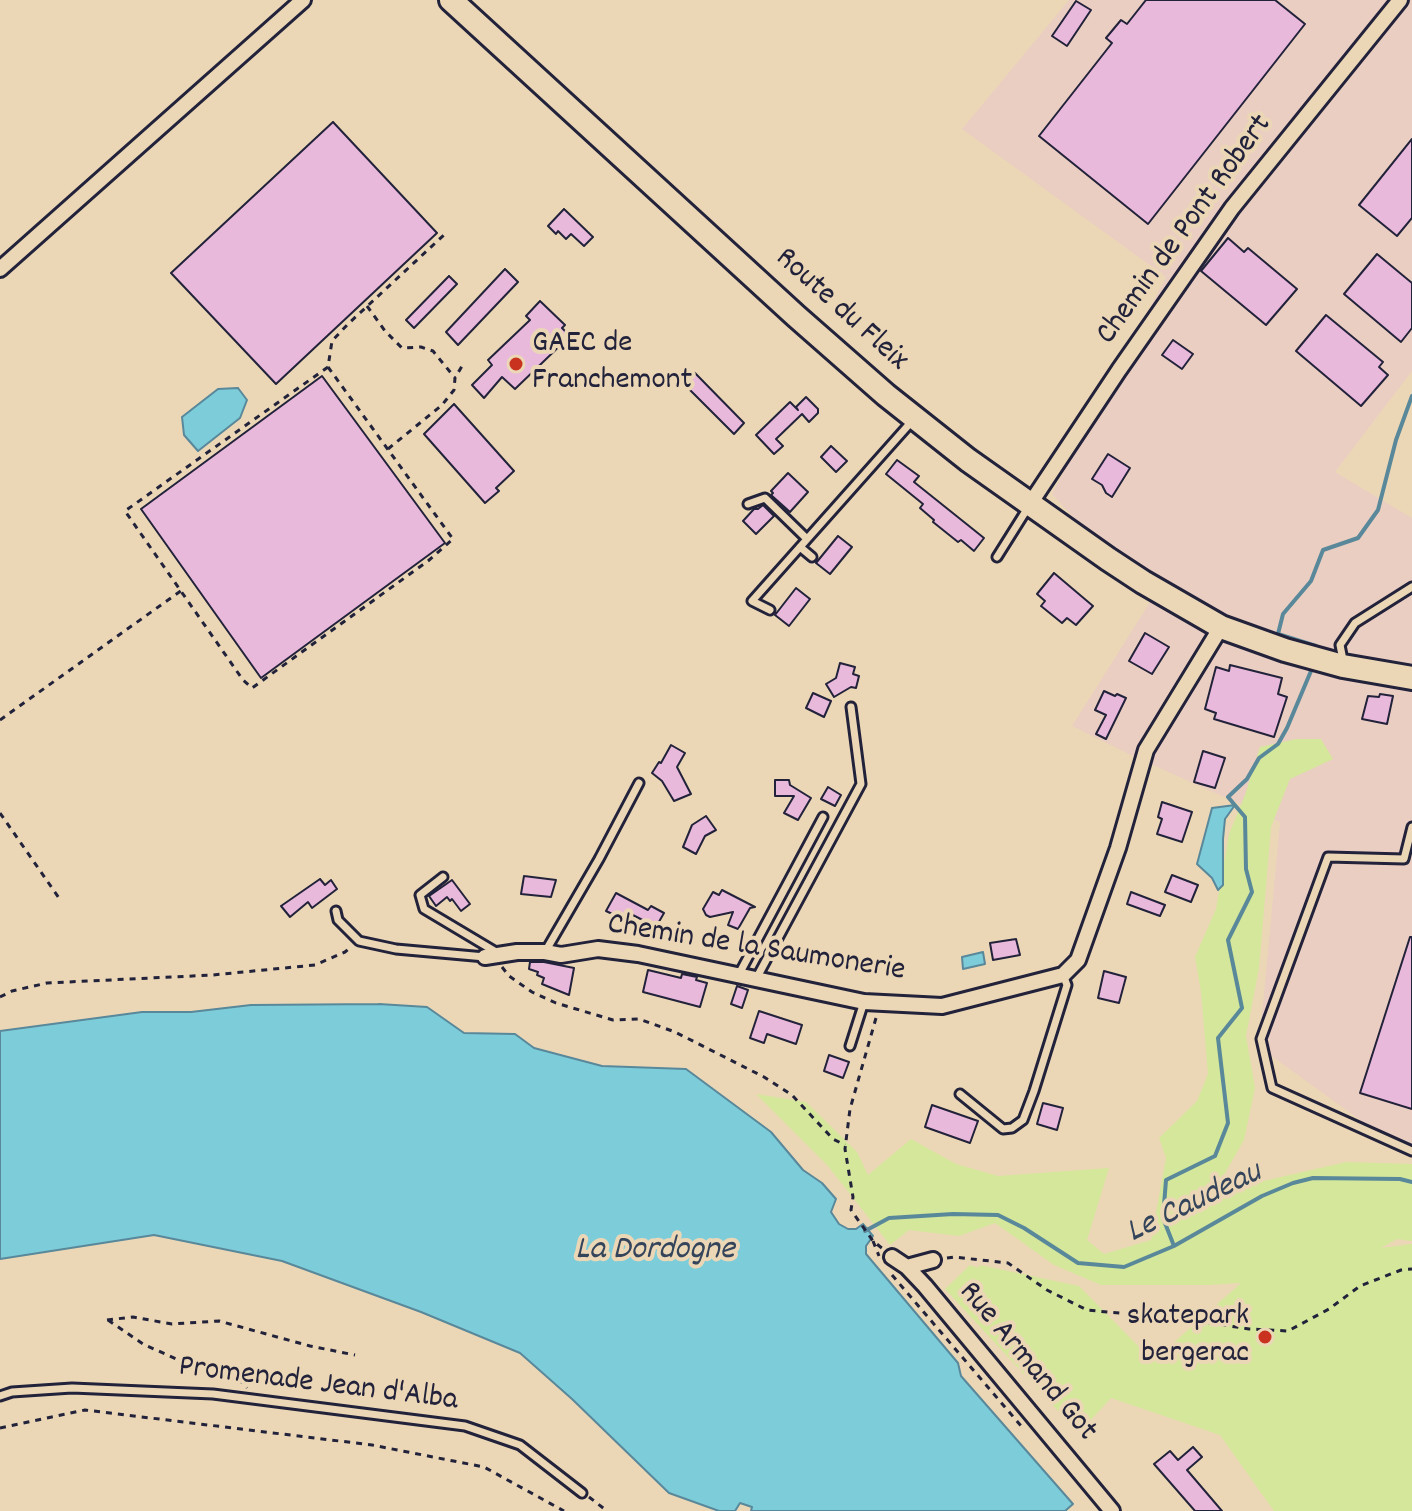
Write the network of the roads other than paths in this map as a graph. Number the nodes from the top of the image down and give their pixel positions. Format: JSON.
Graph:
{"nodes":[{"id":1,"x":451,"y":0,"type":"edge"},
{"id":2,"x":1400,"y":0,"type":"edge"},
{"id":3,"x":295,"y":3,"type":"edge"},
{"id":4,"x":0,"y":269,"type":"edge"},
{"id":5,"x":915,"y":418,"type":"junction"},
{"id":6,"x":748,"y":504,"type":"dead end"},
{"id":7,"x":1030,"y":504,"type":"junction"},
{"id":8,"x":807,"y":539,"type":"junction"},
{"id":9,"x":800,"y":547,"type":"junction"},
{"id":10,"x":812,"y":557,"type":"dead end"},
{"id":11,"x":997,"y":557,"type":"dead end"},
{"id":12,"x":1412,"y":587,"type":"edge"},
{"id":13,"x":770,"y":610,"type":"dead end"},
{"id":14,"x":1221,"y":627,"type":"junction"},
{"id":15,"x":1343,"y":666,"type":"junction"},
{"id":16,"x":1412,"y":678,"type":"edge"},
{"id":17,"x":851,"y":707,"type":"dead end"},
{"id":18,"x":639,"y":783,"type":"dead end"},
{"id":19,"x":823,"y":817,"type":"dead end"},
{"id":20,"x":1412,"y":827,"type":"edge"},
{"id":21,"x":443,"y":877,"type":"dead end"},
{"id":22,"x":336,"y":911,"type":"dead end"},
{"id":23,"x":545,"y":952,"type":"junction"},
{"id":24,"x":493,"y":956,"type":"junction"},
{"id":25,"x":1063,"y":975,"type":"junction"},
{"id":26,"x":738,"y":976,"type":"junction"},
{"id":27,"x":756,"y":979,"type":"junction"},
{"id":28,"x":864,"y":1002,"type":"junction"},
{"id":29,"x":850,"y":1046,"type":"dead end"},
{"id":30,"x":960,"y":1094,"type":"dead end"},
{"id":31,"x":1412,"y":1151,"type":"edge"},
{"id":32,"x":887,"y":1259,"type":"road end"},
{"id":33,"x":933,"y":1260,"type":"dead end"},
{"id":34,"x":907,"y":1267,"type":"junction"},
{"id":35,"x":0,"y":1396,"type":"edge"},
{"id":36,"x":582,"y":1493,"type":"road end"},
{"id":37,"x":1112,"y":1511,"type":"edge"}],
"edges":[{"from":1,"to":5,"type":"main road","name":"Route du Fleix"},
{"from":2,"to":7,"type":"street","name":"Chemin de Pont Robert"},
{"from":3,"to":4,"type":"street"},
{"from":5,"to":7,"type":"main road","name":"Route du Fleix"},
{"from":5,"to":8,"type":"lane"},
{"from":6,"to":8,"type":"lane"},
{"from":7,"to":11,"type":"lane"},
{"from":7,"to":14,"type":"main road","name":"Route du Fleix"},
{"from":8,"to":9,"type":"lane"},
{"from":9,"to":10,"type":"lane"},
{"from":9,"to":13,"type":"lane"},
{"from":12,"to":15,"type":"lane"},
{"from":14,"to":15,"type":"main road","name":"Route du Fleix"},
{"from":14,"to":25,"type":"street"},
{"from":15,"to":16,"type":"main road","name":"Route du Fleix"},
{"from":17,"to":27,"type":"lane"},
{"from":18,"to":23,"type":"lane"},
{"from":19,"to":26,"type":"lane"},
{"from":20,"to":31,"type":"lane"},
{"from":21,"to":24,"type":"lane"},
{"from":22,"to":24,"type":"lane"},
{"from":23,"to":24,"type":"street","name":"Chemin de la Saumonerie"},
{"from":23,"to":26,"type":"street","name":"Chemin de la Saumonerie"},
{"from":25,"to":28,"type":"street","name":"Chemin de la Saumonerie"},
{"from":25,"to":30,"type":"lane"},
{"from":26,"to":27,"type":"street","name":"Chemin de la Saumonerie"},
{"from":27,"to":28,"type":"street","name":"Chemin de la Saumonerie"},
{"from":28,"to":29,"type":"lane"},
{"from":32,"to":34,"type":"street","name":"Rue Armand Got"},
{"from":33,"to":34,"type":"street"},
{"from":34,"to":37,"type":"street","name":"Rue Armand Got"},
{"from":35,"to":36,"type":"lane","name":"Promenade Jean d'Alba"}]}
